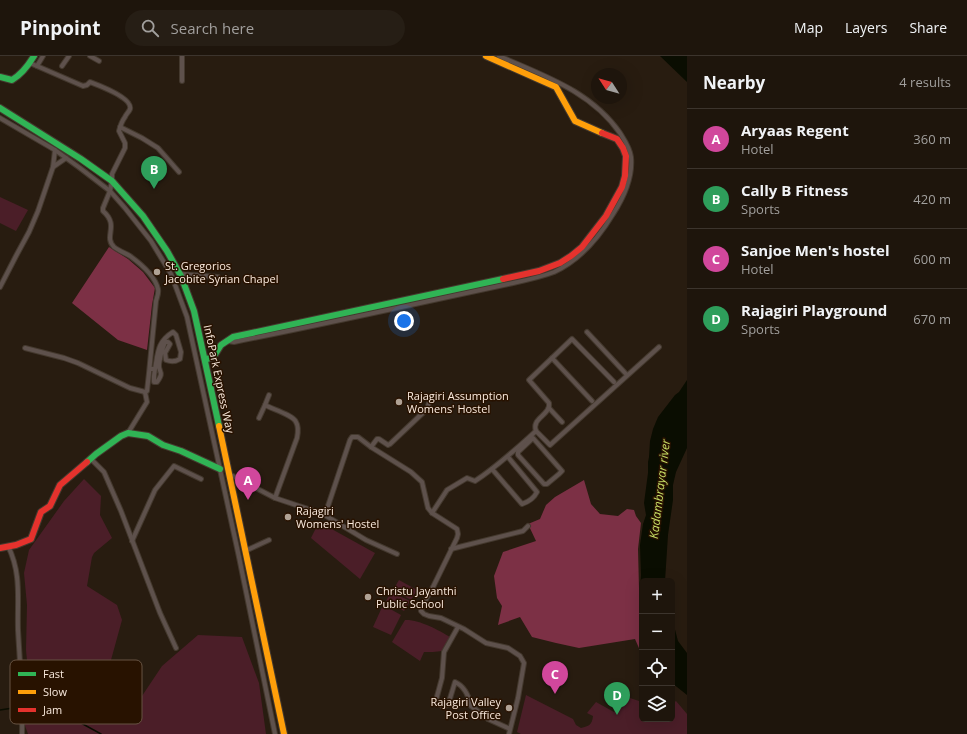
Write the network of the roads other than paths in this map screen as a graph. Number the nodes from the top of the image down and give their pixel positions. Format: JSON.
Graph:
{"nodes":[{"id":1,"x":34,"y":56,"type":"edge"},
{"id":2,"x":43,"y":56,"type":"edge"},
{"id":3,"x":69,"y":56,"type":"edge"},
{"id":4,"x":90,"y":56,"type":"edge"},
{"id":5,"x":182,"y":56,"type":"edge"},
{"id":6,"x":486,"y":56,"type":"edge"},
{"id":7,"x":499,"y":56,"type":"edge"},
{"id":8,"x":99,"y":60,"type":"dead end"},
{"id":9,"x":30,"y":63,"type":"junction"},
{"id":10,"x":37,"y":66,"type":"junction"},
{"id":11,"x":62,"y":66,"type":"dead end"},
{"id":12,"x":0,"y":77,"type":"edge"},
{"id":13,"x":182,"y":81,"type":"dead end"},
{"id":14,"x":0,"y":108,"type":"edge"},
{"id":15,"x":0,"y":118,"type":"edge"},
{"id":16,"x":120,"y":127,"type":"junction"},
{"id":17,"x":55,"y":150,"type":"junction"},
{"id":18,"x":66,"y":158,"type":"junction"},
{"id":19,"x":53,"y":167,"type":"junction"},
{"id":20,"x":179,"y":172,"type":"dead end"},
{"id":21,"x":112,"y":182,"type":"junction"},
{"id":22,"x":110,"y":190,"type":"junction"},
{"id":23,"x":180,"y":274,"type":"junction"},
{"id":24,"x":218,"y":277,"type":"dead end"},
{"id":25,"x":0,"y":287,"type":"edge"},
{"id":26,"x":587,"y":332,"type":"dead end"},
{"id":27,"x":228,"y":341,"type":"junction"},
{"id":28,"x":659,"y":346,"type":"dead end"},
{"id":29,"x":25,"y":348,"type":"dead end"},
{"id":30,"x":552,"y":358,"type":"junction"},
{"id":31,"x":205,"y":360,"type":"junction"},
{"id":32,"x":150,"y":369,"type":"junction"},
{"id":33,"x":156,"y":369,"type":"junction"},
{"id":34,"x":627,"y":375,"type":"junction"},
{"id":35,"x":614,"y":382,"type":"dead end"},
{"id":36,"x":145,"y":392,"type":"junction"},
{"id":37,"x":269,"y":395,"type":"dead end"},
{"id":38,"x":592,"y":401,"type":"dead end"},
{"id":39,"x":429,"y":403,"type":"dead end"},
{"id":40,"x":265,"y":405,"type":"junction"},
{"id":41,"x":549,"y":408,"type":"junction"},
{"id":42,"x":259,"y":418,"type":"dead end"},
{"id":43,"x":562,"y":422,"type":"dead end"},
{"id":44,"x":536,"y":431,"type":"junction"},
{"id":45,"x":128,"y":433,"type":"junction"},
{"id":46,"x":532,"y":436,"type":"junction"},
{"id":47,"x":371,"y":447,"type":"junction"},
{"id":48,"x":508,"y":457,"type":"junction"},
{"id":49,"x":91,"y":459,"type":"junction"},
{"id":50,"x":220,"y":469,"type":"junction"},
{"id":51,"x":492,"y":469,"type":"junction"},
{"id":52,"x":228,"y":473,"type":"junction"},
{"id":53,"x":201,"y":479,"type":"dead end"},
{"id":54,"x":275,"y":498,"type":"junction"},
{"id":55,"x":432,"y":513,"type":"junction"},
{"id":56,"x":323,"y":514,"type":"junction"},
{"id":57,"x":528,"y":526,"type":"dead end"},
{"id":58,"x":269,"y":540,"type":"dead end"},
{"id":59,"x":132,"y":541,"type":"junction"},
{"id":60,"x":8,"y":546,"type":"junction"},
{"id":61,"x":0,"y":548,"type":"edge"},
{"id":62,"x":451,"y":549,"type":"junction"},
{"id":63,"x":245,"y":551,"type":"junction"},
{"id":64,"x":397,"y":554,"type":"dead end"},
{"id":65,"x":458,"y":627,"type":"junction"},
{"id":66,"x":176,"y":648,"type":"dead end"},
{"id":67,"x":20,"y":660,"type":"edge"},
{"id":68,"x":22,"y":724,"type":"edge"},
{"id":69,"x":510,"y":729,"type":"junction"},
{"id":70,"x":22,"y":734,"type":"edge"},
{"id":71,"x":275,"y":734,"type":"edge"},
{"id":72,"x":284,"y":734,"type":"edge"},
{"id":73,"x":509,"y":734,"type":"edge"}],
"edges":[{"from":1,"to":9,"type":"street"},
{"from":2,"to":10,"type":"street"},
{"from":3,"to":11,"type":"street"},
{"from":4,"to":8,"type":"street"},
{"from":5,"to":13,"type":"street"},
{"from":6,"to":27,"type":"street"},
{"from":7,"to":27,"type":"street"},
{"from":9,"to":10,"type":"street"},
{"from":9,"to":12,"type":"street"},
{"from":10,"to":16,"type":"street"},
{"from":14,"to":21,"type":"street","name":"InfoPark Express Way"},
{"from":15,"to":17,"type":"street","name":"InfoPark Express Way"},
{"from":16,"to":20,"type":"street"},
{"from":16,"to":21,"type":"street"},
{"from":17,"to":18,"type":"street","name":"InfoPark Express Way"},
{"from":17,"to":19,"type":"street"},
{"from":18,"to":19,"type":"street"},
{"from":18,"to":22,"type":"street","name":"InfoPark Express Way"},
{"from":19,"to":25,"type":"street"},
{"from":21,"to":22,"type":"street"},
{"from":21,"to":23,"type":"street","name":"InfoPark Express Way"},
{"from":22,"to":32,"type":"street"},
{"from":22,"to":50,"type":"street","name":"InfoPark Express Way"},
{"from":23,"to":24,"type":"street"},
{"from":23,"to":31,"type":"street","name":"InfoPark Express Way"},
{"from":26,"to":34,"type":"street"},
{"from":27,"to":31,"type":"street"},
{"from":28,"to":34,"type":"street"},
{"from":29,"to":36,"type":"street"},
{"from":30,"to":35,"type":"street"},
{"from":30,"to":38,"type":"street"},
{"from":30,"to":41,"type":"street"},
{"from":31,"to":52,"type":"street","name":"InfoPark Express Way"},
{"from":32,"to":33,"type":"street"},
{"from":32,"to":36,"type":"street"},
{"from":33,"to":33,"type":"street"},
{"from":34,"to":44,"type":"street"},
{"from":36,"to":45,"type":"street"},
{"from":37,"to":40,"type":"street"},
{"from":39,"to":47,"type":"street"},
{"from":40,"to":42,"type":"street"},
{"from":40,"to":54,"type":"street"},
{"from":41,"to":43,"type":"street"},
{"from":41,"to":44,"type":"street"},
{"from":44,"to":46,"type":"street"},
{"from":45,"to":49,"type":"street"},
{"from":45,"to":50,"type":"street"},
{"from":46,"to":46,"type":"street"},
{"from":46,"to":48,"type":"street"},
{"from":47,"to":55,"type":"street"},
{"from":47,"to":56,"type":"street"},
{"from":48,"to":51,"type":"street"},
{"from":48,"to":51,"type":"street"},
{"from":49,"to":59,"type":"street"},
{"from":49,"to":60,"type":"street"},
{"from":50,"to":71,"type":"street","name":"InfoPark Express Way"},
{"from":51,"to":55,"type":"street"},
{"from":52,"to":54,"type":"street"},
{"from":52,"to":63,"type":"street","name":"InfoPark Express Way"},
{"from":53,"to":59,"type":"street"},
{"from":54,"to":56,"type":"street"},
{"from":55,"to":62,"type":"street"},
{"from":56,"to":64,"type":"street"},
{"from":57,"to":62,"type":"street"},
{"from":58,"to":63,"type":"street"},
{"from":59,"to":66,"type":"street"},
{"from":60,"to":61,"type":"street"},
{"from":60,"to":67,"type":"street"},
{"from":62,"to":65,"type":"street"},
{"from":63,"to":72,"type":"street","name":"InfoPark Express Way"},
{"from":65,"to":69,"type":"street"},
{"from":65,"to":69,"type":"street"},
{"from":68,"to":70,"type":"street"},
{"from":69,"to":73,"type":"street"}]}
